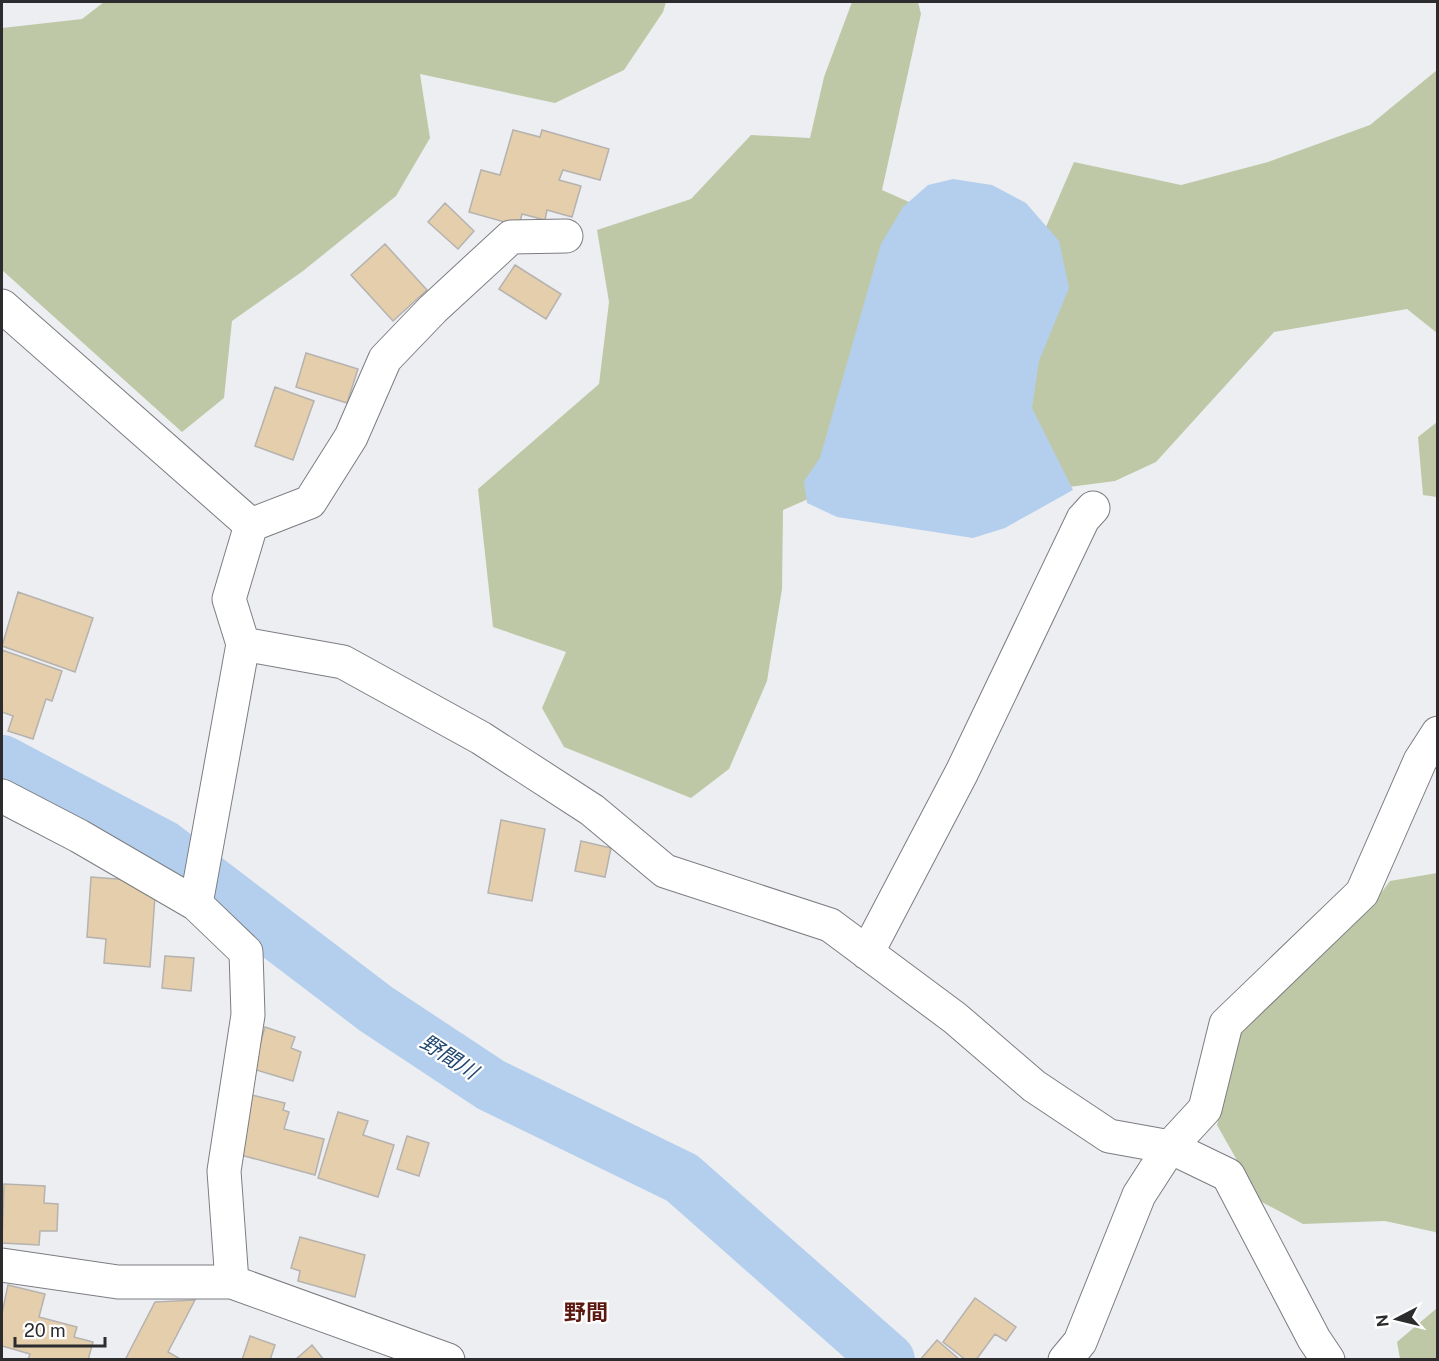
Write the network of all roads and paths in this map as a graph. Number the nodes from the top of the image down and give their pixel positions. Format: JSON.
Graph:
{"nodes":[{"id":1,"x":566,"y":236,"type":"dead end"},
{"id":2,"x":2,"y":306,"type":"edge"},
{"id":3,"x":1093,"y":508,"type":"dead end"},
{"id":4,"x":251,"y":525,"type":"junction"},
{"id":5,"x":243,"y":644,"type":"junction"},
{"id":6,"x":1437,"y":733,"type":"edge"},
{"id":7,"x":2,"y":796,"type":"edge"},
{"id":8,"x":196,"y":904,"type":"junction"},
{"id":9,"x":867,"y":953,"type":"junction"},
{"id":10,"x":1170,"y":1147,"type":"junction"},
{"id":11,"x":2,"y":1266,"type":"edge"},
{"id":12,"x":232,"y":1282,"type":"junction"},
{"id":13,"x":448,"y":1359,"type":"edge"},
{"id":14,"x":1065,"y":1359,"type":"edge"},
{"id":15,"x":1328,"y":1359,"type":"edge"}],
"edges":[{"from":1,"to":4,"type":"street"},
{"from":2,"to":4,"type":"street"},
{"from":3,"to":9,"type":"street"},
{"from":4,"to":5,"type":"street"},
{"from":5,"to":8,"type":"street"},
{"from":5,"to":9,"type":"street"},
{"from":6,"to":10,"type":"street"},
{"from":7,"to":8,"type":"street"},
{"from":8,"to":12,"type":"street"},
{"from":9,"to":10,"type":"street"},
{"from":10,"to":14,"type":"street"},
{"from":10,"to":15,"type":"street"},
{"from":11,"to":12,"type":"street"},
{"from":12,"to":13,"type":"street"}]}
